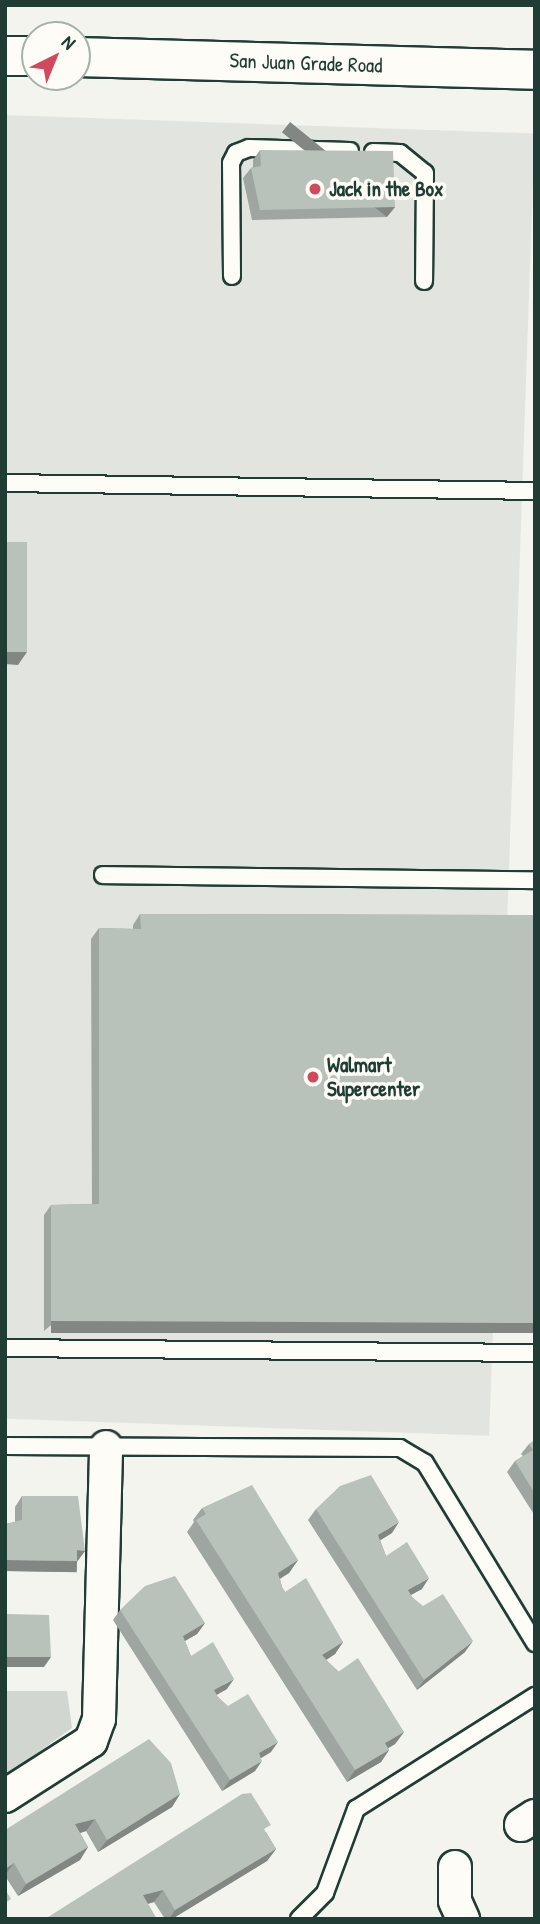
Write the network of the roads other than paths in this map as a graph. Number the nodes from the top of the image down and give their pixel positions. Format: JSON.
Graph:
{"nodes":[{"id":1,"x":91,"y":57,"type":"edge"},
{"id":2,"x":535,"y":70,"type":"edge"},
{"id":3,"x":232,"y":276,"type":"dead end"},
{"id":4,"x":424,"y":281,"type":"dead end"},
{"id":5,"x":5,"y":483,"type":"edge"},
{"id":6,"x":535,"y":491,"type":"edge"},
{"id":7,"x":103,"y":875,"type":"dead end"},
{"id":8,"x":535,"y":880,"type":"edge"},
{"id":9,"x":5,"y":1348,"type":"edge"},
{"id":10,"x":535,"y":1353,"type":"edge"},
{"id":11,"x":5,"y":1446,"type":"edge"},
{"id":12,"x":106,"y":1447,"type":"junction"},
{"id":13,"x":535,"y":1643,"type":"edge"},
{"id":14,"x":535,"y":1696,"type":"edge"},
{"id":15,"x":5,"y":1796,"type":"edge"},
{"id":16,"x":456,"y":1867,"type":"dead end"},
{"id":17,"x":299,"y":1919,"type":"edge"},
{"id":18,"x":463,"y":1919,"type":"edge"}],
"edges":[{"from":1,"to":2,"type":"main road","name":"San Juan Grade Road"},
{"from":3,"to":4,"type":"lane"},
{"from":5,"to":6,"type":"lane"},
{"from":7,"to":8,"type":"lane"},
{"from":9,"to":10,"type":"lane"},
{"from":11,"to":12,"type":"lane"},
{"from":12,"to":13,"type":"lane"},
{"from":12,"to":15,"type":"street"},
{"from":14,"to":17,"type":"lane"},
{"from":16,"to":18,"type":"street"}]}
